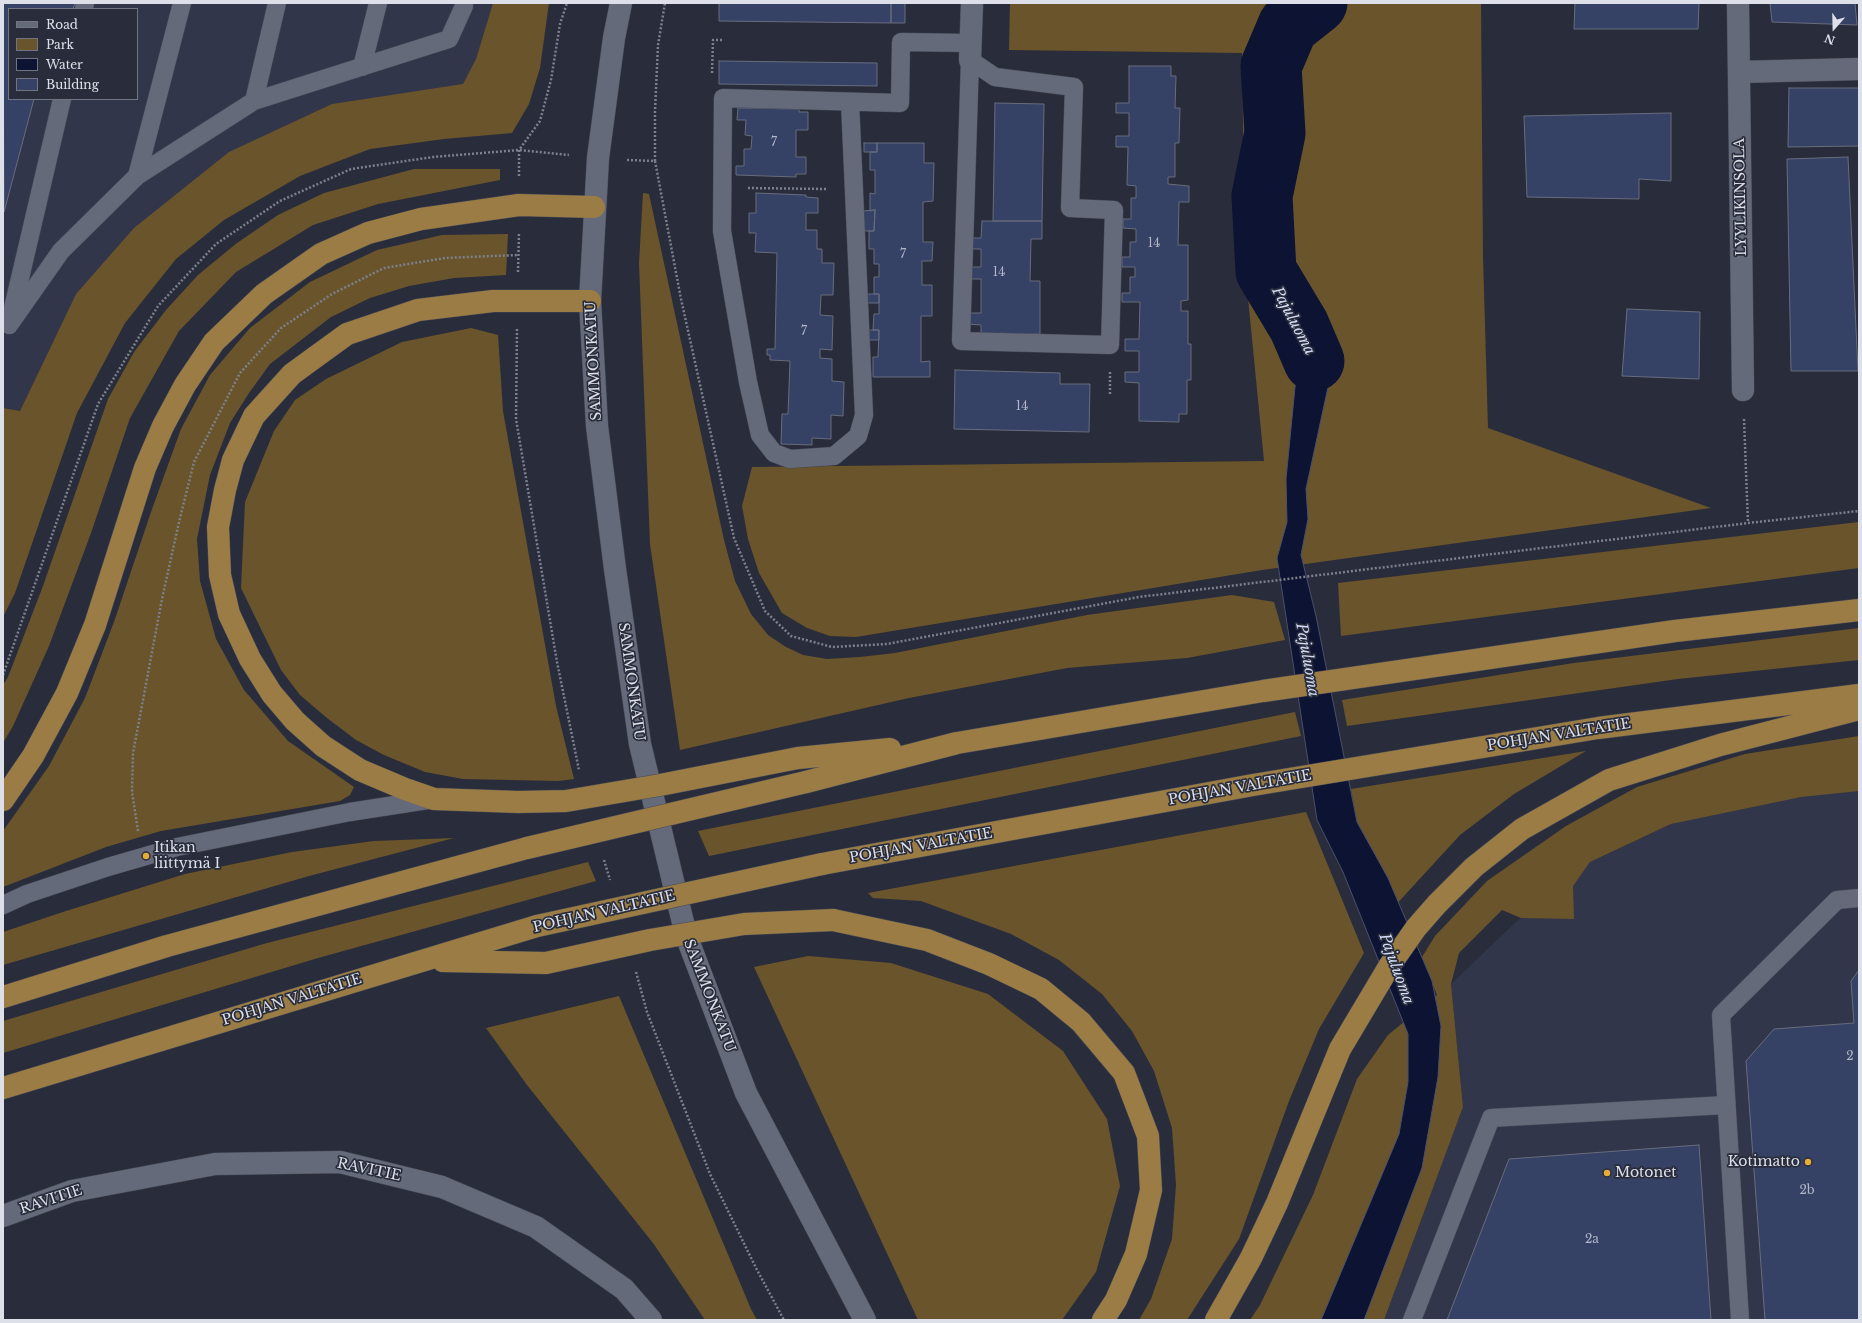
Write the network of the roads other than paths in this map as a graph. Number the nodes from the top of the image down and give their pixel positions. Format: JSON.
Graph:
{"nodes":[{"id":1,"x":182,"y":3,"type":"edge"},
{"id":2,"x":277,"y":3,"type":"edge"},
{"id":3,"x":378,"y":3,"type":"edge"},
{"id":4,"x":621,"y":3,"type":"edge"},
{"id":5,"x":972,"y":3,"type":"edge"},
{"id":6,"x":1738,"y":3,"type":"edge"},
{"id":7,"x":460,"y":4,"type":"edge"},
{"id":8,"x":970,"y":52,"type":"junction"},
{"id":9,"x":362,"y":67,"type":"junction"},
{"id":10,"x":1859,"y":69,"type":"edge"},
{"id":11,"x":1739,"y":72,"type":"junction"},
{"id":12,"x":62,"y":100,"type":"edge"},
{"id":13,"x":254,"y":101,"type":"junction"},
{"id":14,"x":850,"y":102,"type":"junction"},
{"id":15,"x":137,"y":176,"type":"junction"},
{"id":16,"x":594,"y":207,"type":"junction"},
{"id":17,"x":590,"y":301,"type":"junction"},
{"id":18,"x":6,"y":330,"type":"edge"},
{"id":19,"x":1743,"y":390,"type":"road end"},
{"id":20,"x":1859,"y":610,"type":"edge"},
{"id":21,"x":1859,"y":696,"type":"edge"},
{"id":22,"x":1859,"y":709,"type":"edge"},
{"id":23,"x":957,"y":743,"type":"junction"},
{"id":24,"x":434,"y":799,"type":"junction"},
{"id":25,"x":3,"y":800,"type":"edge"},
{"id":26,"x":1859,"y":898,"type":"edge"},
{"id":27,"x":3,"y":905,"type":"edge"},
{"id":28,"x":424,"y":960,"type":"junction"},
{"id":29,"x":3,"y":997,"type":"edge"},
{"id":30,"x":3,"y":1088,"type":"edge"},
{"id":31,"x":1726,"y":1105,"type":"junction"},
{"id":32,"x":3,"y":1216,"type":"edge"},
{"id":33,"x":652,"y":1320,"type":"edge"},
{"id":34,"x":864,"y":1320,"type":"edge"},
{"id":35,"x":1103,"y":1320,"type":"edge"},
{"id":36,"x":1216,"y":1320,"type":"edge"},
{"id":37,"x":1412,"y":1320,"type":"edge"},
{"id":38,"x":1740,"y":1320,"type":"edge"}],
"edges":[{"from":1,"to":15,"type":"lane"},
{"from":2,"to":13,"type":"lane"},
{"from":3,"to":9,"type":"lane"},
{"from":4,"to":16,"type":"main road","name":"SAMMONKATU"},
{"from":5,"to":8,"type":"main road"},
{"from":6,"to":11,"type":"main road","name":"LYYLIKINSOLA"},
{"from":7,"to":9,"type":"lane"},
{"from":8,"to":8,"type":"lane"},
{"from":8,"to":14,"type":"lane"},
{"from":9,"to":13,"type":"lane"},
{"from":10,"to":11,"type":"main road"},
{"from":11,"to":19,"type":"main road","name":"LYYLIKINSOLA"},
{"from":12,"to":18,"type":"lane"},
{"from":13,"to":15,"type":"lane"},
{"from":14,"to":14,"type":"lane"},
{"from":15,"to":18,"type":"lane"},
{"from":16,"to":17,"type":"main road","name":"SAMMONKATU"},
{"from":16,"to":25,"type":"highway"},
{"from":17,"to":24,"type":"highway"},
{"from":17,"to":34,"type":"main road","name":"SAMMONKATU"},
{"from":20,"to":23,"type":"highway"},
{"from":21,"to":28,"type":"highway","name":"POHJAN VALTATIE","bridge":true},
{"from":22,"to":36,"type":"highway"},
{"from":23,"to":24,"type":"highway","bridge":true},
{"from":23,"to":29,"type":"highway","bridge":true},
{"from":24,"to":27,"type":"lane"},
{"from":26,"to":31,"type":"lane"},
{"from":28,"to":30,"type":"highway","name":"POHJAN VALTATIE"},
{"from":28,"to":35,"type":"highway","bridge":true},
{"from":31,"to":37,"type":"lane"},
{"from":31,"to":38,"type":"lane"},
{"from":32,"to":33,"type":"main road","name":"RAVITIE"}]}
